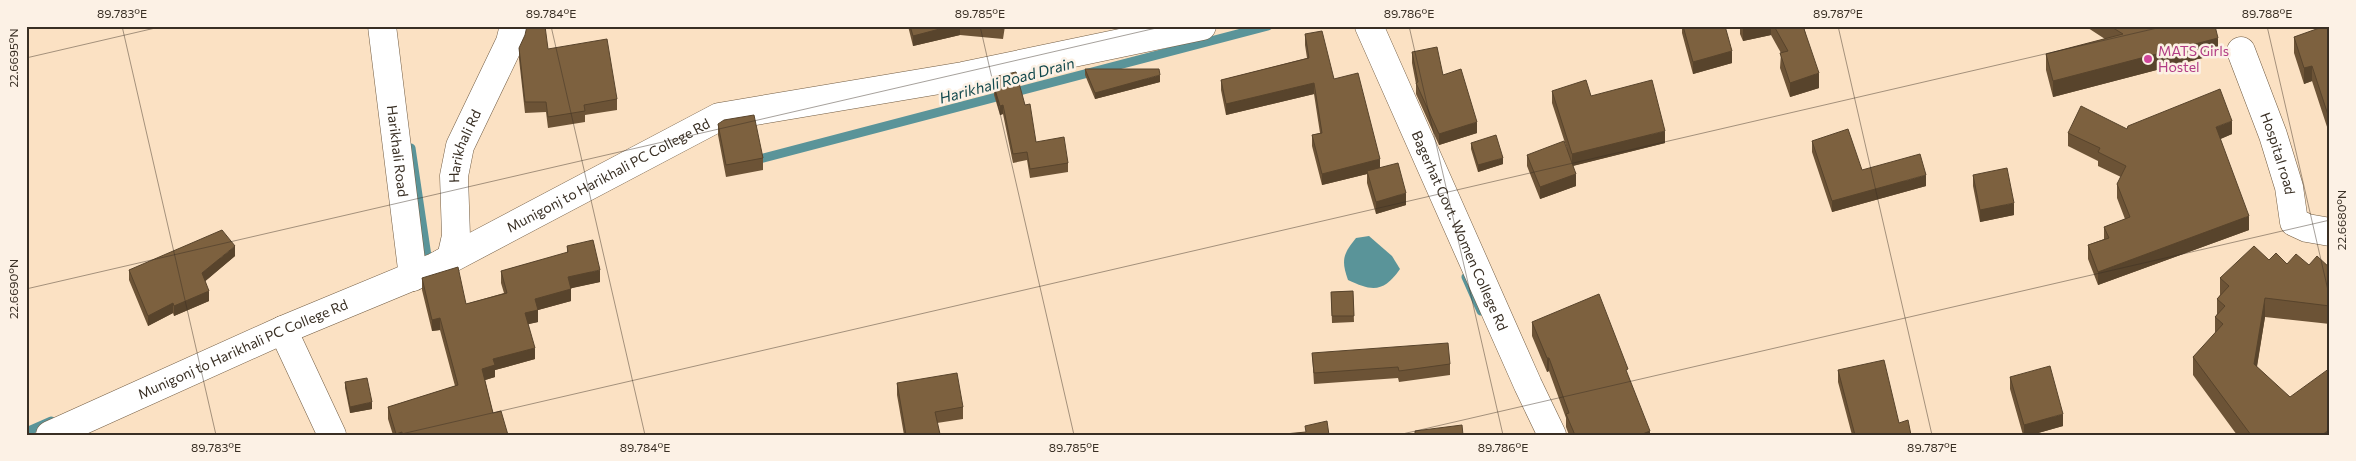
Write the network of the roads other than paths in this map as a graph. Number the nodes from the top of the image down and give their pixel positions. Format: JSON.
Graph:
{"nodes":[{"id":1,"x":382,"y":26,"type":"edge"},
{"id":2,"x":514,"y":26,"type":"edge"},
{"id":3,"x":1202,"y":26,"type":"edge"},
{"id":4,"x":1369,"y":26,"type":"edge"},
{"id":5,"x":2241,"y":51,"type":"dead end"},
{"id":6,"x":2330,"y":232,"type":"edge"},
{"id":7,"x":424,"y":272,"type":"junction"},
{"id":8,"x":283,"y":330,"type":"junction"},
{"id":9,"x":50,"y":435,"type":"edge"},
{"id":10,"x":332,"y":435,"type":"edge"},
{"id":11,"x":1552,"y":435,"type":"edge"}],
"edges":[{"from":1,"to":7,"type":"street","name":"Harikhali Road"},
{"from":2,"to":7,"type":"street","name":"Harikhali Rd"},
{"from":3,"to":7,"type":"street","name":"Munigonj to Harikhali PC College Rd"},
{"from":4,"to":11,"type":"street","name":"Bagerhat Govt. Women College Rd"},
{"from":5,"to":6,"type":"street","name":"Hospital road"},
{"from":7,"to":8,"type":"street","name":"Munigonj to Harikhali PC College Rd"},
{"from":8,"to":9,"type":"street","name":"Munigonj to Harikhali PC College Rd"},
{"from":8,"to":10,"type":"street"}]}
